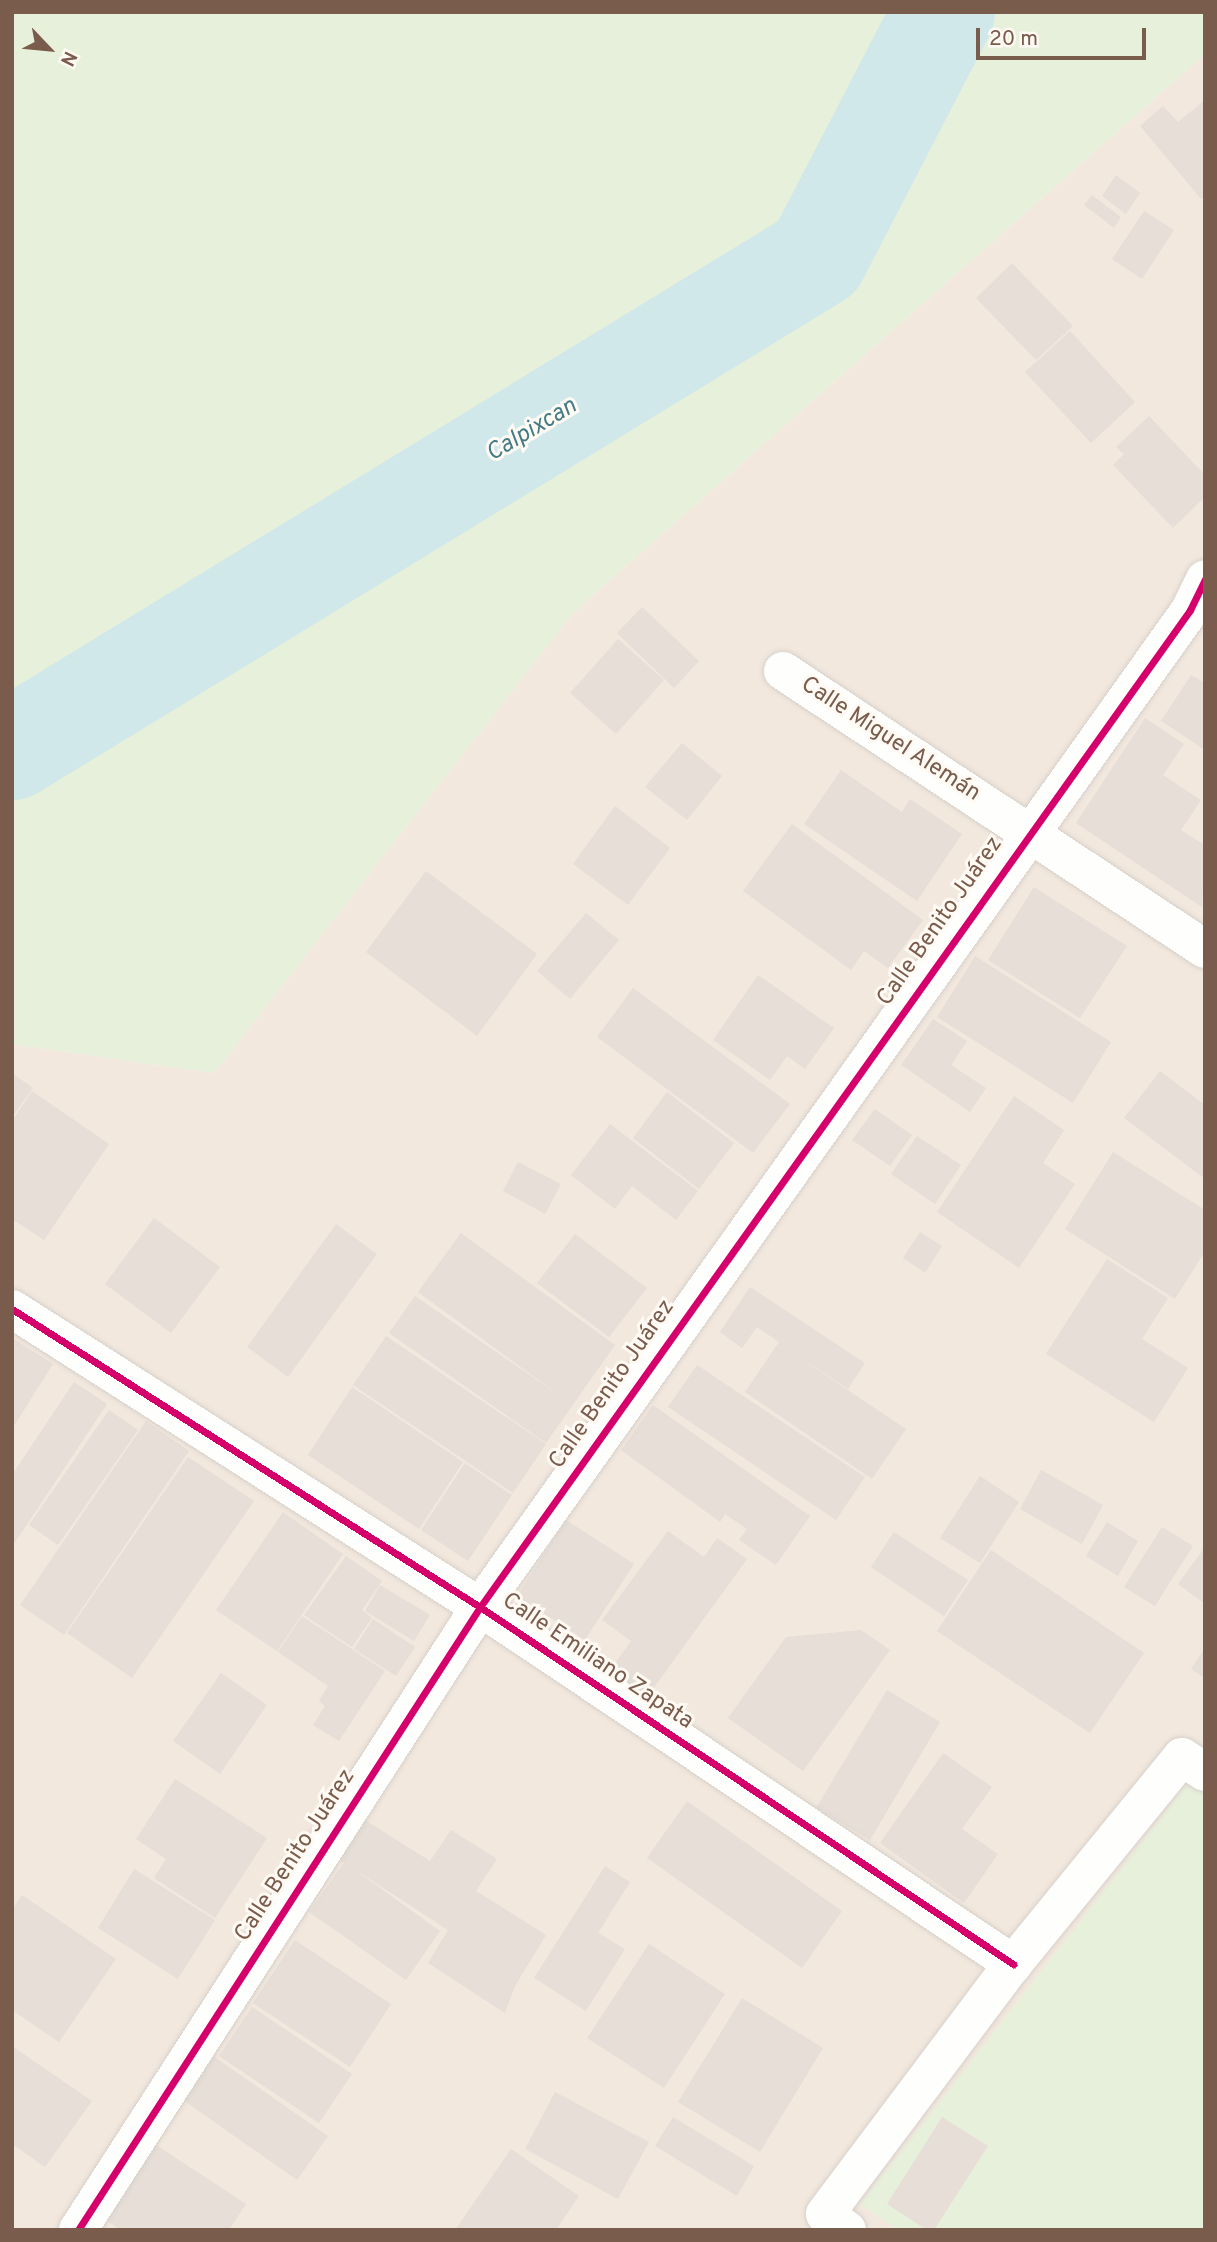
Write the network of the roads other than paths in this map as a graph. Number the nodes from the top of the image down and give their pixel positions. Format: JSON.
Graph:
{"nodes":[{"id":1,"x":1205,"y":579,"type":"edge"},
{"id":2,"x":783,"y":671,"type":"dead end"},
{"id":3,"x":1030,"y":830,"type":"junction"},
{"id":4,"x":1205,"y":949,"type":"edge"},
{"id":5,"x":12,"y":1309,"type":"edge"},
{"id":6,"x":480,"y":1607,"type":"junction"},
{"id":7,"x":1193,"y":1765,"type":"edge"},
{"id":8,"x":1013,"y":1964,"type":"junction"},
{"id":9,"x":836,"y":2222,"type":"edge"},
{"id":10,"x":78,"y":2230,"type":"edge"}],
"edges":[{"from":1,"to":3,"type":"street","name":"Calle Benito Juárez"},
{"from":2,"to":3,"type":"street","name":"Calle Miguel Alemán"},
{"from":3,"to":4,"type":"street","name":"Calle Miguel Alemán"},
{"from":3,"to":6,"type":"street","name":"Calle Benito Juárez"},
{"from":5,"to":6,"type":"street","name":"Calle Emiliano Zapata"},
{"from":6,"to":8,"type":"street","name":"Calle Emiliano Zapata"},
{"from":6,"to":10,"type":"street","name":"Calle Benito Juárez"},
{"from":7,"to":8,"type":"street"},
{"from":8,"to":9,"type":"street"}]}
